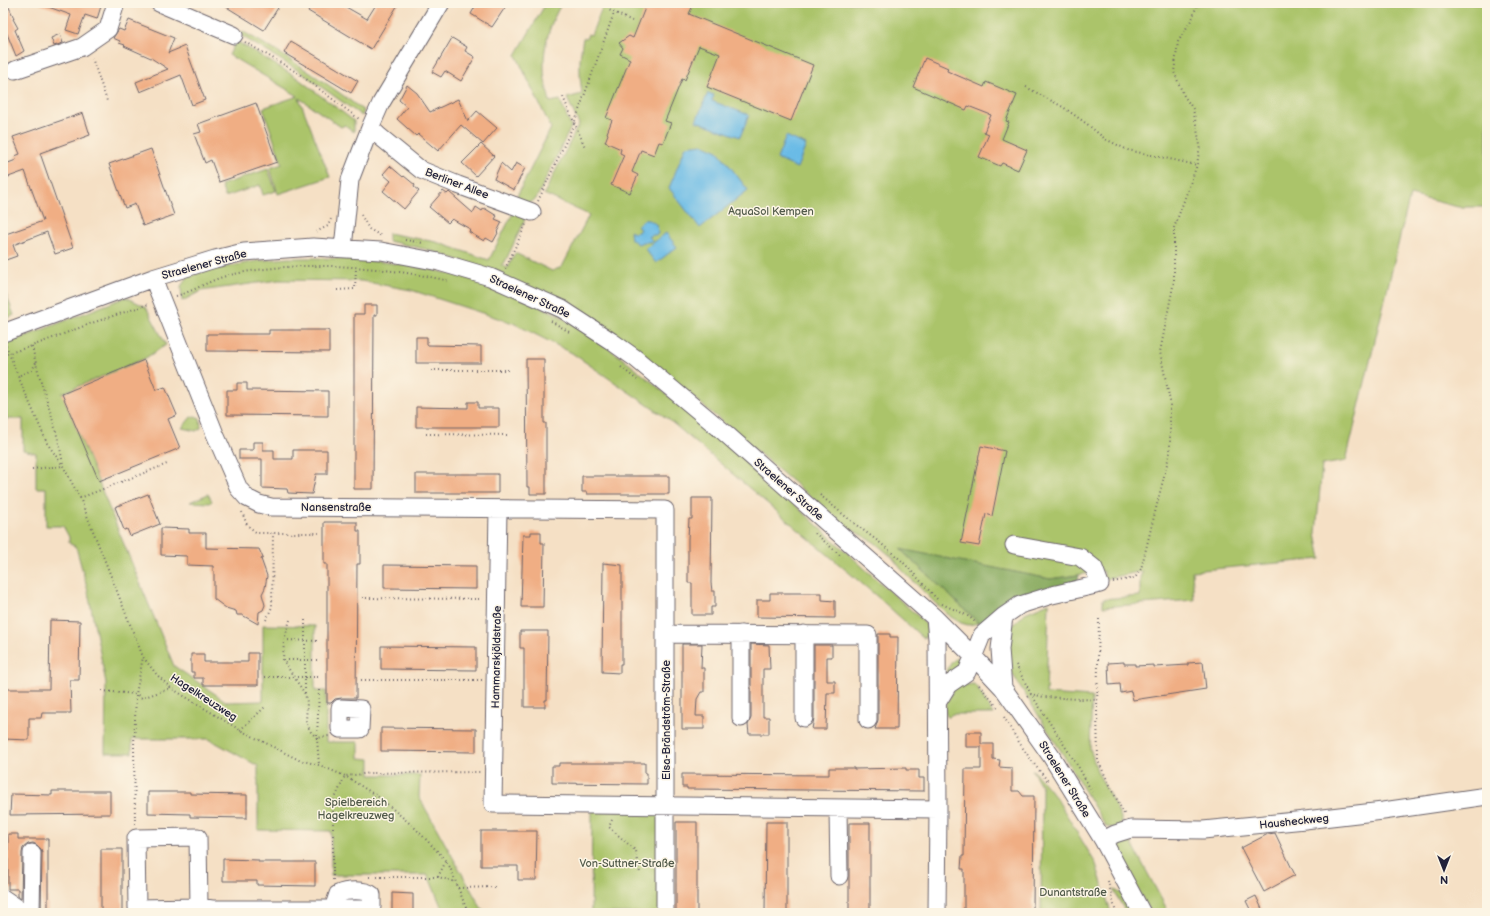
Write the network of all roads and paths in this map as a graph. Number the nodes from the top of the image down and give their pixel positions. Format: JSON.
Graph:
{"nodes":[{"id":1,"x":116,"y":3,"type":"edge"},
{"id":2,"x":159,"y":3,"type":"edge"},
{"id":3,"x":441,"y":3,"type":"edge"},
{"id":4,"x":610,"y":3,"type":"edge"},
{"id":5,"x":1194,"y":3,"type":"edge"},
{"id":6,"x":614,"y":13,"type":"junction"},
{"id":7,"x":632,"y":21,"type":"dead end"},
{"id":8,"x":234,"y":35,"type":"joint"},
{"id":9,"x":90,"y":53,"type":"dead end"},
{"id":10,"x":15,"y":70,"type":"dead end"},
{"id":11,"x":1026,"y":87,"type":"dead end"},
{"id":12,"x":563,"y":97,"type":"dead end"},
{"id":13,"x":107,"y":101,"type":"dead end"},
{"id":14,"x":366,"y":124,"type":"junction"},
{"id":15,"x":574,"y":124,"type":"junction"},
{"id":16,"x":585,"y":147,"type":"dead end"},
{"id":17,"x":1197,"y":165,"type":"junction"},
{"id":18,"x":532,"y":212,"type":"junction"},
{"id":19,"x":363,"y":219,"type":"dead end"},
{"id":20,"x":383,"y":237,"type":"dead end"},
{"id":21,"x":343,"y":248,"type":"junction"},
{"id":22,"x":356,"y":268,"type":"junction"},
{"id":23,"x":504,"y":270,"type":"dead end"},
{"id":24,"x":153,"y":278,"type":"junction"},
{"id":25,"x":451,"y":282,"type":"dead end"},
{"id":26,"x":336,"y":290,"type":"dead end"},
{"id":27,"x":162,"y":300,"type":"junction"},
{"id":28,"x":549,"y":320,"type":"dead end"},
{"id":29,"x":3,"y":333,"type":"edge"},
{"id":30,"x":574,"y":336,"type":"dead end"},
{"id":31,"x":3,"y":338,"type":"edge"},
{"id":32,"x":32,"y":346,"type":"junction"},
{"id":33,"x":3,"y":355,"type":"edge"},
{"id":34,"x":36,"y":363,"type":"junction"},
{"id":35,"x":619,"y":366,"type":"dead end"},
{"id":36,"x":431,"y":370,"type":"dead end"},
{"id":37,"x":509,"y":370,"type":"dead end"},
{"id":38,"x":18,"y":376,"type":"junction"},
{"id":39,"x":637,"y":380,"type":"dead end"},
{"id":40,"x":426,"y":434,"type":"dead end"},
{"id":41,"x":509,"y":435,"type":"dead end"},
{"id":42,"x":167,"y":464,"type":"dead end"},
{"id":43,"x":63,"y":466,"type":"junction"},
{"id":44,"x":32,"y":469,"type":"dead end"},
{"id":45,"x":80,"y":498,"type":"junction"},
{"id":46,"x":240,"y":507,"type":"dead end"},
{"id":47,"x":498,"y":509,"type":"junction"},
{"id":48,"x":666,"y":510,"type":"joint"},
{"id":49,"x":812,"y":531,"type":"dead end"},
{"id":50,"x":273,"y":533,"type":"junction"},
{"id":51,"x":319,"y":533,"type":"dead end"},
{"id":52,"x":1014,"y":545,"type":"dead end"},
{"id":53,"x":847,"y":561,"type":"dead end"},
{"id":54,"x":1100,"y":584,"type":"junction"},
{"id":55,"x":362,"y":598,"type":"dead end"},
{"id":56,"x":497,"y":599,"type":"junction"},
{"id":57,"x":1004,"y":616,"type":"junction"},
{"id":58,"x":935,"y":618,"type":"junction"},
{"id":59,"x":1099,"y":619,"type":"dead end"},
{"id":60,"x":266,"y":620,"type":"dead end"},
{"id":61,"x":290,"y":620,"type":"dead end"},
{"id":62,"x":305,"y":620,"type":"dead end"},
{"id":63,"x":666,"y":634,"type":"junction"},
{"id":64,"x":741,"y":634,"type":"junction"},
{"id":65,"x":804,"y":634,"type":"junction"},
{"id":66,"x":284,"y":640,"type":"junction"},
{"id":67,"x":305,"y":641,"type":"junction"},
{"id":68,"x":319,"y":641,"type":"dead end"},
{"id":69,"x":973,"y":656,"type":"junction"},
{"id":70,"x":143,"y":657,"type":"junction"},
{"id":71,"x":283,"y":660,"type":"junction"},
{"id":72,"x":305,"y":660,"type":"junction"},
{"id":73,"x":319,"y":660,"type":"dead end"},
{"id":74,"x":967,"y":672,"type":"junction"},
{"id":75,"x":265,"y":677,"type":"dead end"},
{"id":76,"x":295,"y":677,"type":"junction"},
{"id":77,"x":304,"y":677,"type":"junction"},
{"id":78,"x":319,"y":677,"type":"dead end"},
{"id":79,"x":361,"y":680,"type":"dead end"},
{"id":80,"x":495,"y":680,"type":"junction"},
{"id":81,"x":171,"y":688,"type":"junction"},
{"id":82,"x":1003,"y":688,"type":"junction"},
{"id":83,"x":319,"y":690,"type":"dead end"},
{"id":84,"x":102,"y":691,"type":"dead end"},
{"id":85,"x":136,"y":694,"type":"junction"},
{"id":86,"x":305,"y":694,"type":"junction"},
{"id":87,"x":1098,"y":700,"type":"junction"},
{"id":88,"x":938,"y":703,"type":"junction"},
{"id":89,"x":1016,"y":705,"type":"junction"},
{"id":90,"x":265,"y":707,"type":"dead end"},
{"id":91,"x":998,"y":708,"type":"dead end"},
{"id":92,"x":741,"y":718,"type":"dead end"},
{"id":93,"x":804,"y":718,"type":"dead end"},
{"id":94,"x":868,"y":720,"type":"dead end"},
{"id":95,"x":240,"y":730,"type":"junction"},
{"id":96,"x":317,"y":738,"type":"junction"},
{"id":97,"x":319,"y":765,"type":"junction"},
{"id":98,"x":493,"y":772,"type":"junction"},
{"id":99,"x":345,"y":776,"type":"junction"},
{"id":100,"x":1053,"y":787,"type":"dead end"},
{"id":101,"x":1487,"y":796,"type":"edge"},
{"id":102,"x":615,"y":805,"type":"junction"},
{"id":103,"x":666,"y":806,"type":"junction"},
{"id":104,"x":838,"y":808,"type":"junction"},
{"id":105,"x":938,"y":809,"type":"junction"},
{"id":106,"x":1131,"y":829,"type":"junction"},
{"id":107,"x":136,"y":838,"type":"junction"},
{"id":108,"x":1102,"y":840,"type":"junction"},
{"id":109,"x":32,"y":853,"type":"dead end"},
{"id":110,"x":446,"y":861,"type":"junction"},
{"id":111,"x":640,"y":873,"type":"dead end"},
{"id":112,"x":839,"y":876,"type":"dead end"},
{"id":113,"x":364,"y":877,"type":"dead end"},
{"id":114,"x":438,"y":877,"type":"junction"},
{"id":115,"x":1107,"y":879,"type":"dead end"},
{"id":116,"x":456,"y":882,"type":"junction"},
{"id":117,"x":331,"y":885,"type":"dead end"},
{"id":118,"x":495,"y":887,"type":"dead end"},
{"id":119,"x":458,"y":888,"type":"junction"},
{"id":120,"x":3,"y":898,"type":"edge"},
{"id":121,"x":333,"y":909,"type":"dead end"},
{"id":122,"x":199,"y":910,"type":"edge"},
{"id":123,"x":25,"y":913,"type":"edge"},
{"id":124,"x":31,"y":913,"type":"edge"},
{"id":125,"x":468,"y":913,"type":"edge"},
{"id":126,"x":665,"y":913,"type":"edge"},
{"id":127,"x":937,"y":913,"type":"edge"},
{"id":128,"x":1116,"y":913,"type":"edge"},
{"id":129,"x":1142,"y":913,"type":"edge"}],
"edges":[{"from":1,"to":10,"type":"street"},
{"from":2,"to":8,"type":"street"},
{"from":3,"to":14,"type":"street"},
{"from":4,"to":6,"type":"path"},
{"from":5,"to":17,"type":"path"},
{"from":6,"to":7,"type":"path"},
{"from":6,"to":15,"type":"path"},
{"from":8,"to":14,"type":"path"},
{"from":9,"to":13,"type":"path"},
{"from":11,"to":17,"type":"path"},
{"from":12,"to":15,"type":"path"},
{"from":14,"to":18,"type":"street","name":"Berliner Allee"},
{"from":14,"to":21,"type":"street"},
{"from":15,"to":16,"type":"path"},
{"from":15,"to":18,"type":"path"},
{"from":17,"to":54,"type":"path"},
{"from":18,"to":23,"type":"path"},
{"from":19,"to":20,"type":"path"},
{"from":21,"to":24,"type":"street","name":"Straelener Straße"},
{"from":21,"to":58,"type":"street","name":"Straelener Straße"},
{"from":22,"to":25,"type":"path"},
{"from":22,"to":26,"type":"path"},
{"from":22,"to":27,"type":"path"},
{"from":24,"to":27,"type":"street","name":"Nansenstraße"},
{"from":24,"to":29,"type":"street","name":"Straelener Straße"},
{"from":27,"to":32,"type":"path"},
{"from":27,"to":47,"type":"street","name":"Nansenstraße"},
{"from":28,"to":30,"type":"path"},
{"from":31,"to":38,"type":"path","name":"Hagelkreuzweg","bridge":true},
{"from":32,"to":33,"type":"path"},
{"from":32,"to":34,"type":"path"},
{"from":34,"to":38,"type":"path"},
{"from":34,"to":43,"type":"path"},
{"from":35,"to":39,"type":"path"},
{"from":36,"to":37,"type":"path"},
{"from":38,"to":43,"type":"path","name":"Hagelkreuzweg"},
{"from":40,"to":41,"type":"path"},
{"from":42,"to":45,"type":"path"},
{"from":43,"to":44,"type":"path"},
{"from":43,"to":45,"type":"path","name":"Hagelkreuzweg"},
{"from":45,"to":70,"type":"path","name":"Hagelkreuzweg"},
{"from":46,"to":50,"type":"path"},
{"from":47,"to":48,"type":"street","name":"Nansenstraße"},
{"from":47,"to":56,"type":"street","name":"Hammarskjöldstraße"},
{"from":48,"to":63,"type":"street","name":"Elsa-Brändström-Straße"},
{"from":49,"to":53,"type":"path"},
{"from":50,"to":51,"type":"path"},
{"from":50,"to":60,"type":"path"},
{"from":52,"to":54,"type":"street"},
{"from":54,"to":57,"type":"street"},
{"from":55,"to":56,"type":"path"},
{"from":56,"to":80,"type":"street","name":"Hammarskjöldstraße"},
{"from":57,"to":69,"type":"street"},
{"from":57,"to":82,"type":"street"},
{"from":58,"to":69,"type":"street","name":"Straelener Straße"},
{"from":58,"to":88,"type":"street"},
{"from":59,"to":87,"type":"path"},
{"from":61,"to":66,"type":"path"},
{"from":62,"to":67,"type":"path"},
{"from":63,"to":64,"type":"street"},
{"from":63,"to":103,"type":"street","name":"Elsa-Brändström-Straße"},
{"from":64,"to":65,"type":"street"},
{"from":64,"to":92,"type":"street"},
{"from":65,"to":93,"type":"street"},
{"from":65,"to":94,"type":"street"},
{"from":66,"to":67,"type":"path"},
{"from":66,"to":71,"type":"path"},
{"from":67,"to":68,"type":"path"},
{"from":67,"to":72,"type":"path"},
{"from":69,"to":74,"type":"street"},
{"from":69,"to":82,"type":"street","name":"Straelener Straße"},
{"from":70,"to":81,"type":"path","name":"Hagelkreuzweg"},
{"from":70,"to":85,"type":"path"},
{"from":71,"to":72,"type":"path"},
{"from":71,"to":76,"type":"path"},
{"from":72,"to":73,"type":"path"},
{"from":72,"to":77,"type":"path"},
{"from":74,"to":88,"type":"street"},
{"from":74,"to":91,"type":"path"},
{"from":75,"to":76,"type":"path"},
{"from":76,"to":77,"type":"path"},
{"from":76,"to":86,"type":"path"},
{"from":77,"to":78,"type":"path"},
{"from":77,"to":86,"type":"path"},
{"from":79,"to":80,"type":"path"},
{"from":80,"to":98,"type":"street","name":"Hammarskjöldstraße"},
{"from":81,"to":85,"type":"path"},
{"from":81,"to":95,"type":"path","name":"Hagelkreuzweg"},
{"from":82,"to":89,"type":"street","name":"Straelener Straße"},
{"from":83,"to":96,"type":"path"},
{"from":84,"to":85,"type":"path"},
{"from":85,"to":107,"type":"path"},
{"from":86,"to":96,"type":"path"},
{"from":87,"to":89,"type":"path"},
{"from":87,"to":106,"type":"path"},
{"from":88,"to":105,"type":"street"},
{"from":89,"to":100,"type":"path"},
{"from":89,"to":108,"type":"street","name":"Straelener Straße"},
{"from":90,"to":95,"type":"path"},
{"from":95,"to":97,"type":"path","name":"Hagelkreuzweg"},
{"from":96,"to":97,"type":"path"},
{"from":97,"to":99,"type":"path","name":"Hagelkreuzweg"},
{"from":98,"to":99,"type":"path"},
{"from":98,"to":102,"type":"street","name":"Hammarskjöldstraße"},
{"from":99,"to":110,"type":"path","name":"Hagelkreuzweg"},
{"from":99,"to":117,"type":"path"},
{"from":101,"to":106,"type":"street","name":"Hausheckweg"},
{"from":102,"to":103,"type":"street"},
{"from":102,"to":111,"type":"path"},
{"from":103,"to":104,"type":"street"},
{"from":103,"to":126,"type":"street"},
{"from":104,"to":105,"type":"street"},
{"from":104,"to":112,"type":"street"},
{"from":105,"to":127,"type":"street"},
{"from":106,"to":108,"type":"street","name":"Hausheckweg"},
{"from":107,"to":122,"type":"street"},
{"from":107,"to":122,"type":"street"},
{"from":108,"to":129,"type":"street","name":"Straelener Straße"},
{"from":109,"to":124,"type":"street"},
{"from":110,"to":114,"type":"path"},
{"from":110,"to":116,"type":"path","name":"Hagelkreuzweg"},
{"from":113,"to":114,"type":"path"},
{"from":114,"to":116,"type":"path"},
{"from":115,"to":128,"type":"path"},
{"from":116,"to":119,"type":"path","name":"Hagelkreuzweg"},
{"from":118,"to":119,"type":"path"},
{"from":119,"to":125,"type":"path","name":"Hagelkreuzweg"},
{"from":120,"to":123,"type":"street"},
{"from":121,"to":122,"type":"street"}]}
